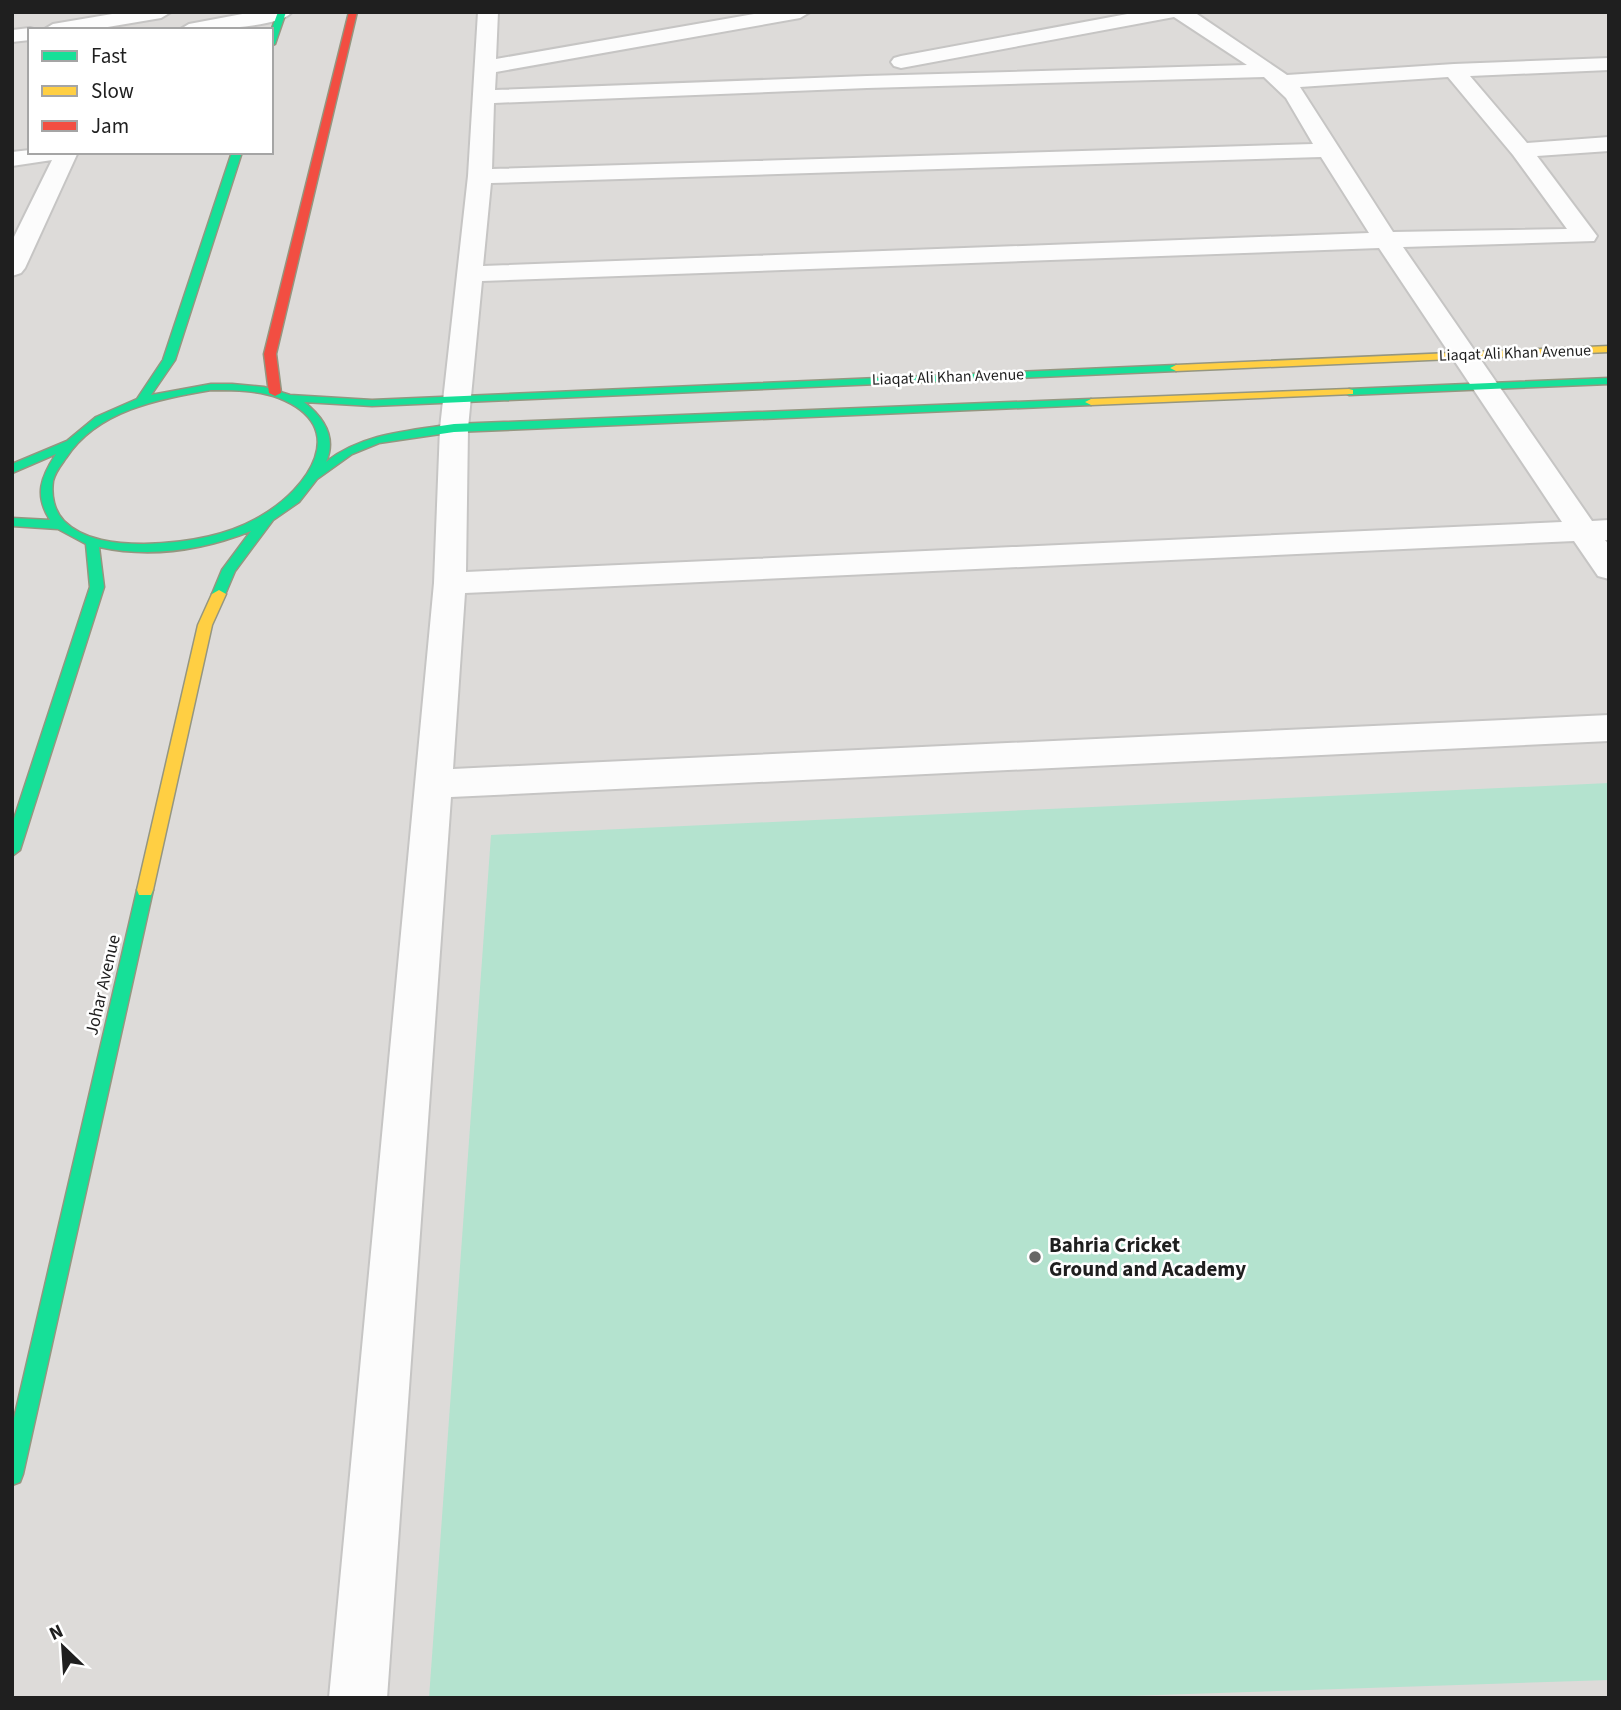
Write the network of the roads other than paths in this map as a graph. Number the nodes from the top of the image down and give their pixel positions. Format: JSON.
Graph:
{"nodes":[{"id":1,"x":161,"y":12,"type":"edge"},
{"id":2,"x":353,"y":12,"type":"edge"},
{"id":3,"x":488,"y":12,"type":"edge"},
{"id":4,"x":800,"y":12,"type":"edge"},
{"id":5,"x":1171,"y":12,"type":"edge"},
{"id":6,"x":1180,"y":12,"type":"edge"},
{"id":7,"x":281,"y":13,"type":"edge"},
{"id":8,"x":65,"y":28,"type":"edge"},
{"id":9,"x":200,"y":28,"type":"edge"},
{"id":10,"x":273,"y":38,"type":"edge"},
{"id":11,"x":1609,"y":64,"type":"edge"},
{"id":12,"x":487,"y":67,"type":"junction"},
{"id":13,"x":1454,"y":70,"type":"junction"},
{"id":14,"x":1277,"y":77,"type":"junction"},
{"id":15,"x":867,"y":82,"type":"junction"},
{"id":16,"x":483,"y":97,"type":"junction"},
{"id":17,"x":1609,"y":144,"type":"edge"},
{"id":18,"x":1328,"y":150,"type":"junction"},
{"id":19,"x":1521,"y":150,"type":"junction"},
{"id":20,"x":46,"y":154,"type":"edge"},
{"id":21,"x":66,"y":154,"type":"edge"},
{"id":22,"x":236,"y":154,"type":"edge"},
{"id":23,"x":12,"y":159,"type":"edge"},
{"id":24,"x":480,"y":176,"type":"junction"},
{"id":25,"x":1597,"y":236,"type":"edge"},
{"id":26,"x":1386,"y":240,"type":"junction"},
{"id":27,"x":16,"y":254,"type":"edge"},
{"id":28,"x":469,"y":274,"type":"junction"},
{"id":29,"x":1609,"y":349,"type":"edge"},
{"id":30,"x":1463,"y":355,"type":"junction"},
{"id":31,"x":1609,"y":382,"type":"edge"},
{"id":32,"x":1485,"y":388,"type":"junction"},
{"id":33,"x":281,"y":396,"type":"junction"},
{"id":34,"x":142,"y":401,"type":"junction"},
{"id":35,"x":456,"y":412,"type":"junction"},
{"id":36,"x":68,"y":444,"type":"junction"},
{"id":37,"x":12,"y":469,"type":"edge"},
{"id":38,"x":316,"y":476,"type":"junction"},
{"id":39,"x":268,"y":518,"type":"junction"},
{"id":40,"x":12,"y":522,"type":"edge"},
{"id":41,"x":61,"y":524,"type":"junction"},
{"id":42,"x":1597,"y":531,"type":"edge"},
{"id":43,"x":92,"y":541,"type":"junction"},
{"id":44,"x":1609,"y":569,"type":"edge"},
{"id":45,"x":450,"y":583,"type":"junction"},
{"id":46,"x":1609,"y":728,"type":"edge"},
{"id":47,"x":433,"y":784,"type":"junction"},
{"id":48,"x":12,"y":850,"type":"edge"},
{"id":49,"x":12,"y":1474,"type":"edge"},
{"id":50,"x":358,"y":1698,"type":"edge"}],
"edges":[{"from":1,"to":8,"type":"street"},
{"from":2,"to":33,"type":"street"},
{"from":3,"to":12,"type":"street"},
{"from":4,"to":12,"type":"street"},
{"from":5,"to":15,"type":"street"},
{"from":6,"to":14,"type":"street"},
{"from":7,"to":9,"type":"street"},
{"from":7,"to":10,"type":"street"},
{"from":11,"to":13,"type":"street"},
{"from":12,"to":16,"type":"street"},
{"from":13,"to":14,"type":"street"},
{"from":13,"to":19,"type":"street"},
{"from":14,"to":15,"type":"street"},
{"from":14,"to":18,"type":"street"},
{"from":15,"to":16,"type":"street"},
{"from":16,"to":24,"type":"street"},
{"from":17,"to":19,"type":"street"},
{"from":18,"to":24,"type":"street"},
{"from":18,"to":26,"type":"street"},
{"from":19,"to":25,"type":"street"},
{"from":20,"to":23,"type":"street"},
{"from":21,"to":27,"type":"street"},
{"from":22,"to":34,"type":"street"},
{"from":24,"to":28,"type":"street"},
{"from":25,"to":26,"type":"street"},
{"from":26,"to":28,"type":"street"},
{"from":26,"to":30,"type":"street"},
{"from":28,"to":35,"type":"street"},
{"from":29,"to":30,"type":"street","name":"Liaqat Ali Khan Avenue"},
{"from":30,"to":32,"type":"street"},
{"from":30,"to":35,"type":"street","name":"Liaqat Ali Khan Avenue"},
{"from":31,"to":32,"type":"street","name":"Liaqat Ali Khan Avenue"},
{"from":32,"to":35,"type":"street","name":"Liaqat Ali Khan Avenue"},
{"from":32,"to":42,"type":"street"},
{"from":33,"to":34,"type":"street"},
{"from":33,"to":35,"type":"street","name":"Liaqat Ali Khan Avenue"},
{"from":33,"to":38,"type":"street"},
{"from":34,"to":36,"type":"street"},
{"from":35,"to":38,"type":"street","name":"Liaqat Ali Khan Avenue"},
{"from":35,"to":45,"type":"street"},
{"from":36,"to":37,"type":"street"},
{"from":36,"to":41,"type":"street"},
{"from":38,"to":39,"type":"street"},
{"from":39,"to":43,"type":"street"},
{"from":39,"to":49,"type":"street","name":"Johar Avenue"},
{"from":40,"to":41,"type":"street"},
{"from":41,"to":43,"type":"street"},
{"from":42,"to":44,"type":"street"},
{"from":42,"to":45,"type":"street"},
{"from":43,"to":48,"type":"street"},
{"from":45,"to":47,"type":"street"},
{"from":46,"to":47,"type":"street"},
{"from":47,"to":50,"type":"street"}]}
